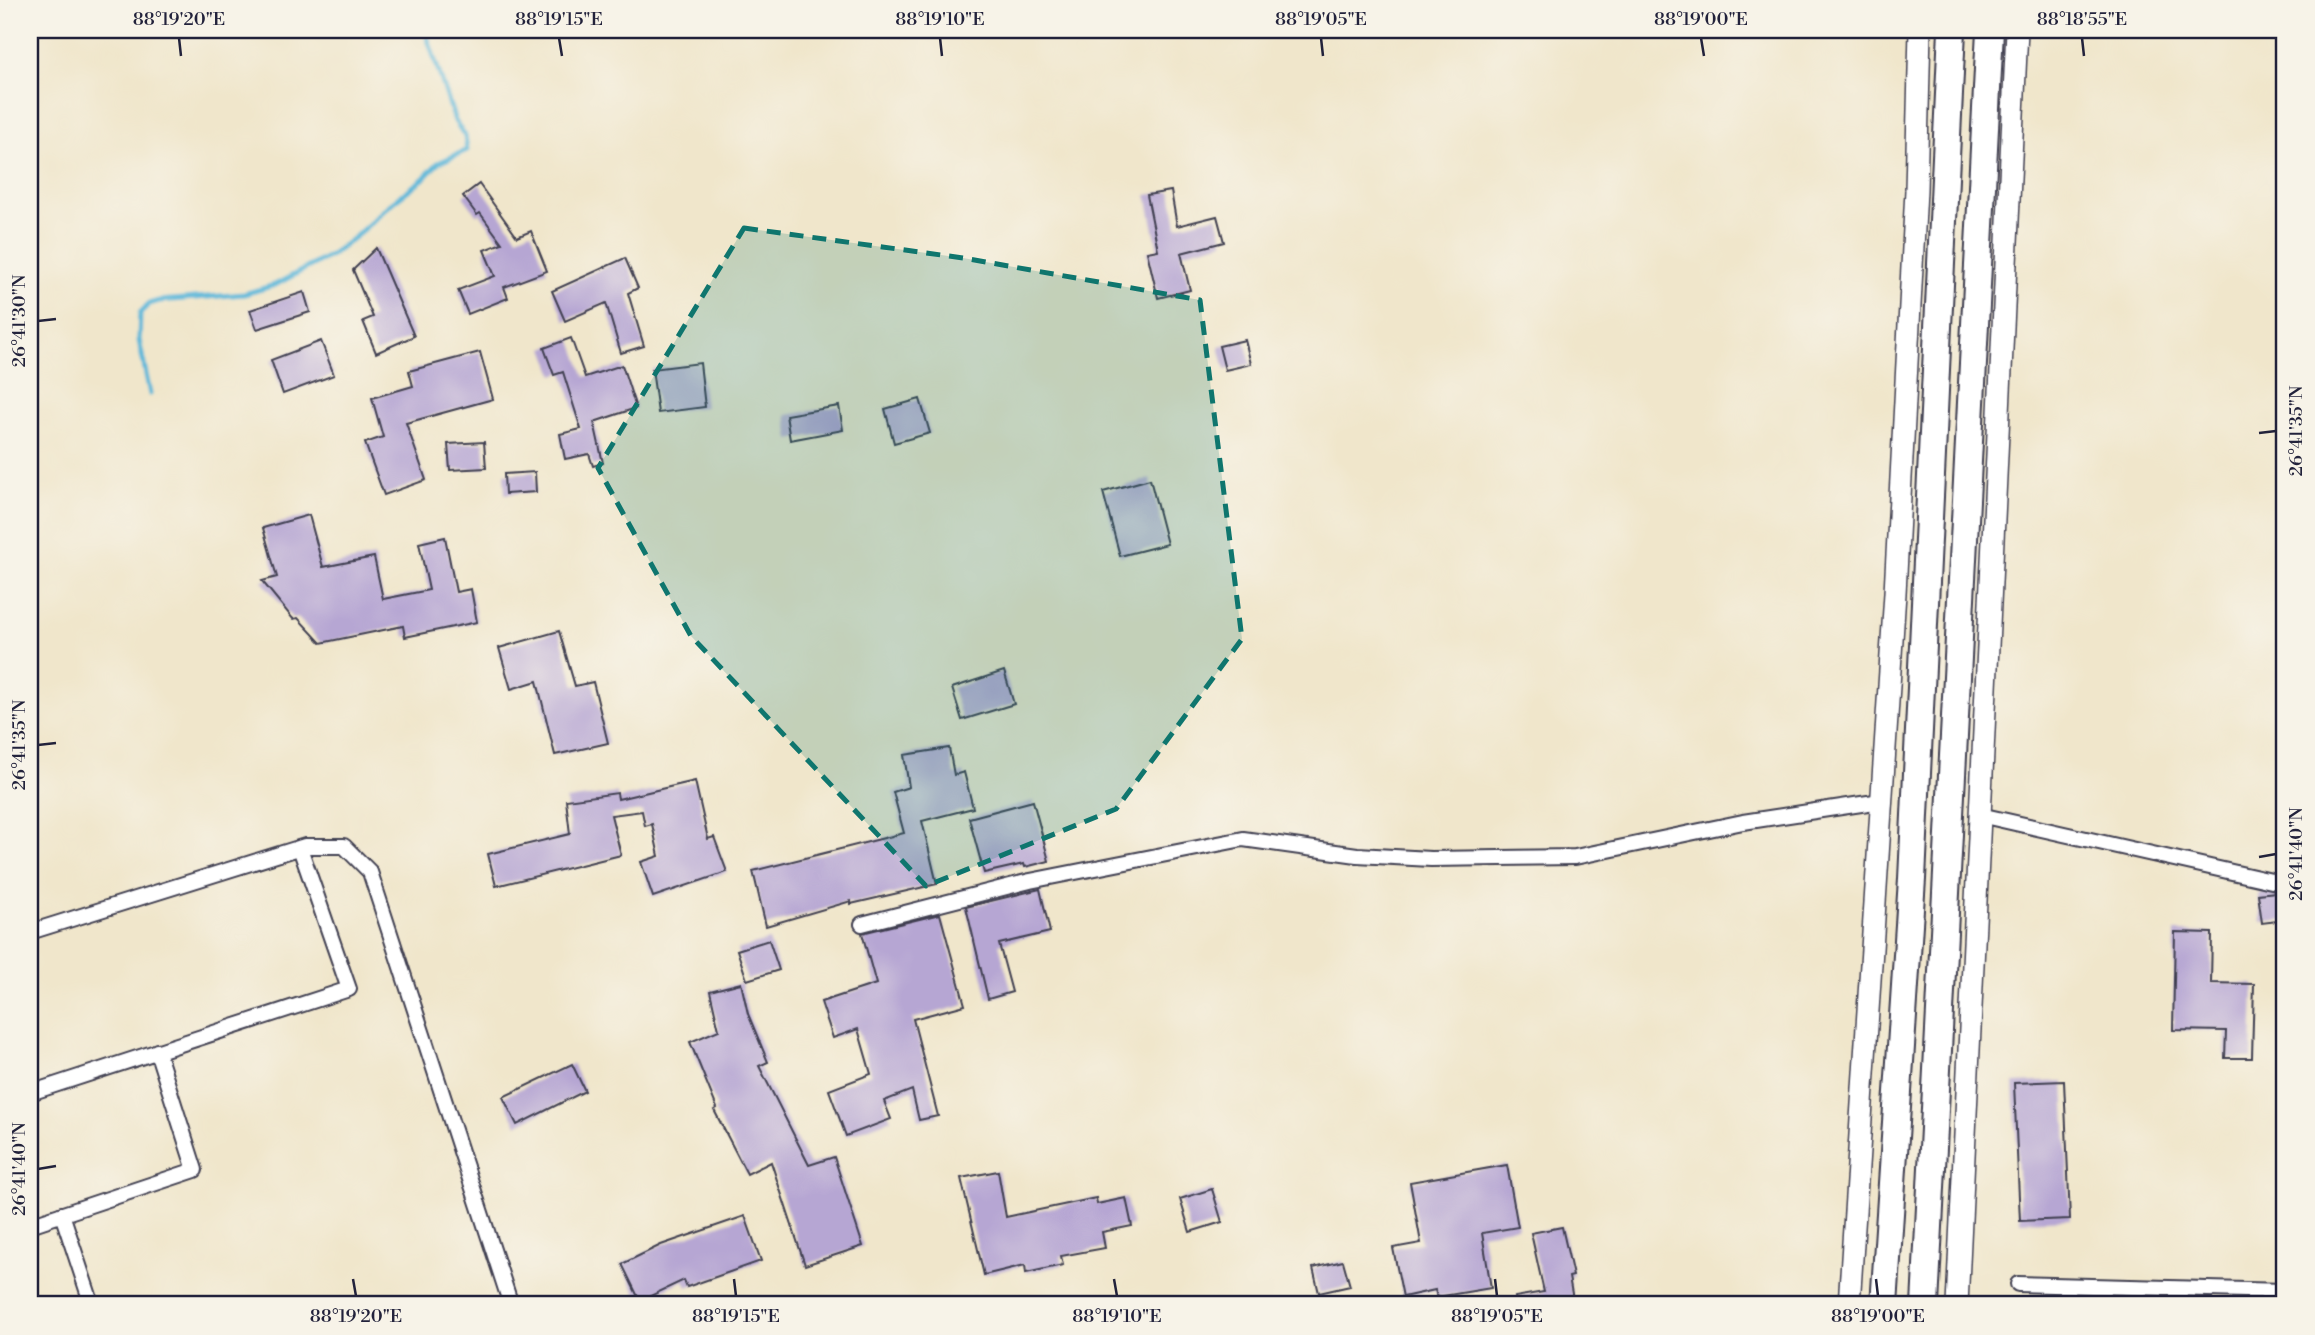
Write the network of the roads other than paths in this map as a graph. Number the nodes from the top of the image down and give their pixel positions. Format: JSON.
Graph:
{"nodes":[{"id":1,"x":1920,"y":30,"type":"edge"},
{"id":2,"x":1952,"y":30,"type":"edge"},
{"id":3,"x":1990,"y":30,"type":"edge"},
{"id":4,"x":2017,"y":30,"type":"edge"},
{"id":5,"x":1881,"y":801,"type":"junction"},
{"id":6,"x":1980,"y":815,"type":"junction"},
{"id":7,"x":300,"y":848,"type":"junction"},
{"id":8,"x":2285,"y":884,"type":"edge"},
{"id":9,"x":862,"y":924,"type":"dead end"},
{"id":10,"x":30,"y":932,"type":"edge"},
{"id":11,"x":157,"y":1051,"type":"junction"},
{"id":12,"x":30,"y":1093,"type":"edge"},
{"id":13,"x":62,"y":1214,"type":"junction"},
{"id":14,"x":30,"y":1225,"type":"edge"},
{"id":15,"x":2018,"y":1283,"type":"dead end"},
{"id":16,"x":2285,"y":1291,"type":"edge"},
{"id":17,"x":92,"y":1305,"type":"edge"},
{"id":18,"x":511,"y":1305,"type":"edge"},
{"id":19,"x":1849,"y":1305,"type":"edge"},
{"id":20,"x":1884,"y":1305,"type":"edge"},
{"id":21,"x":1925,"y":1305,"type":"edge"},
{"id":22,"x":1957,"y":1305,"type":"edge"}],
"edges":[{"from":1,"to":5,"type":"street"},
{"from":2,"to":20,"type":"highway"},
{"from":3,"to":21,"type":"highway"},
{"from":4,"to":6,"type":"street"},
{"from":5,"to":9,"type":"street"},
{"from":5,"to":19,"type":"street"},
{"from":6,"to":8,"type":"street"},
{"from":6,"to":22,"type":"street"},
{"from":7,"to":10,"type":"street"},
{"from":7,"to":11,"type":"street"},
{"from":7,"to":18,"type":"street"},
{"from":11,"to":12,"type":"street"},
{"from":11,"to":13,"type":"street"},
{"from":13,"to":14,"type":"street"},
{"from":13,"to":17,"type":"street"},
{"from":15,"to":16,"type":"street"}]}
